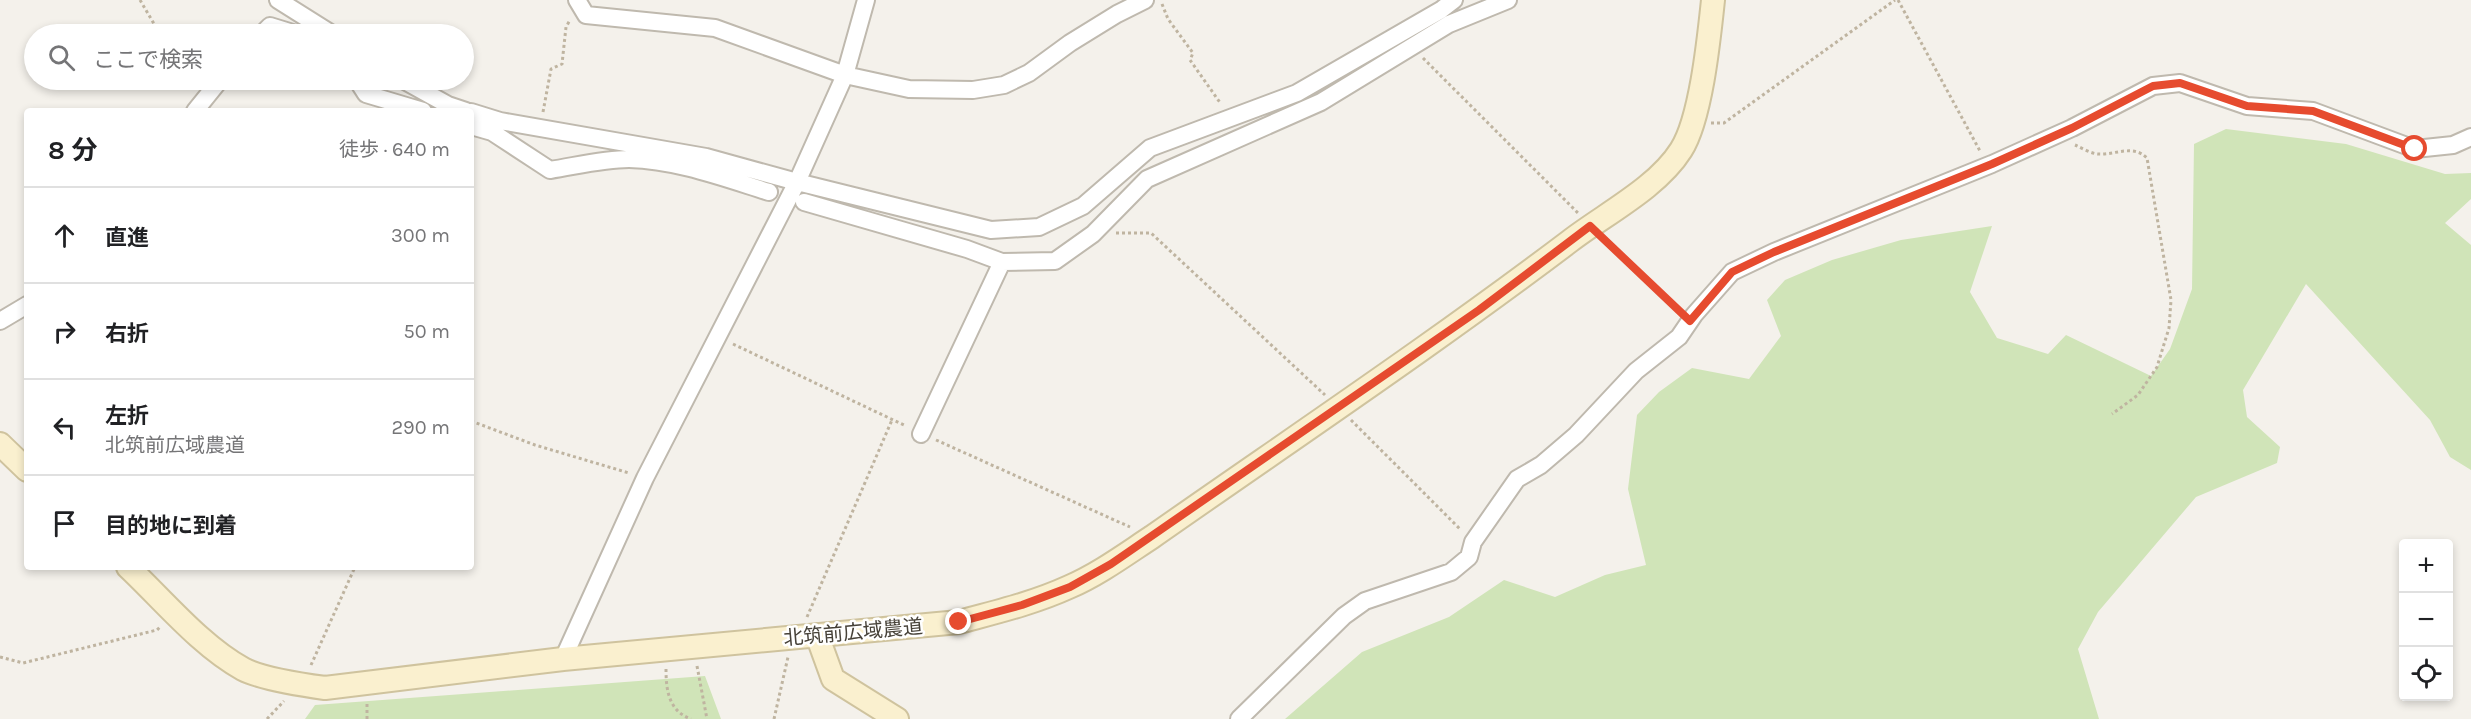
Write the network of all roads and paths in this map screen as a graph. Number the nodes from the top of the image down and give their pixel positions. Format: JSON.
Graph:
{"nodes":[{"id":1,"x":140,"y":0,"type":"edge"},
{"id":2,"x":278,"y":0,"type":"edge"},
{"id":3,"x":866,"y":0,"type":"edge"},
{"id":4,"x":1145,"y":0,"type":"edge"},
{"id":5,"x":1160,"y":0,"type":"edge"},
{"id":6,"x":1454,"y":0,"type":"edge"},
{"id":7,"x":1508,"y":0,"type":"edge"},
{"id":8,"x":1713,"y":0,"type":"edge"},
{"id":9,"x":1897,"y":0,"type":"edge"},
{"id":10,"x":578,"y":2,"type":"edge"},
{"id":11,"x":154,"y":24,"type":"edge"},
{"id":12,"x":316,"y":24,"type":"edge"},
{"id":13,"x":1412,"y":46,"type":"junction"},
{"id":14,"x":845,"y":75,"type":"junction"},
{"id":15,"x":212,"y":90,"type":"edge"},
{"id":16,"x":363,"y":90,"type":"edge"},
{"id":17,"x":422,"y":90,"type":"edge"},
{"id":18,"x":197,"y":108,"type":"edge"},
{"id":19,"x":413,"y":108,"type":"edge"},
{"id":20,"x":457,"y":108,"type":"edge"},
{"id":21,"x":474,"y":113,"type":"edge"},
{"id":22,"x":1232,"y":118,"type":"junction"},
{"id":23,"x":1692,"y":123,"type":"junction"},
{"id":24,"x":474,"y":127,"type":"edge"},
{"id":25,"x":540,"y":128,"type":"junction"},
{"id":26,"x":2065,"y":131,"type":"junction"},
{"id":27,"x":2471,"y":137,"type":"edge"},
{"id":28,"x":1988,"y":165,"type":"junction"},
{"id":29,"x":797,"y":182,"type":"junction"},
{"id":30,"x":769,"y":192,"type":"dead end"},
{"id":31,"x":1094,"y":196,"type":"junction"},
{"id":32,"x":804,"y":202,"type":"dead end"},
{"id":33,"x":1114,"y":213,"type":"junction"},
{"id":34,"x":1590,"y":226,"type":"junction"},
{"id":35,"x":1094,"y":234,"type":"junction"},
{"id":36,"x":1002,"y":262,"type":"junction"},
{"id":37,"x":24,"y":307,"type":"edge"},
{"id":38,"x":0,"y":321,"type":"edge"},
{"id":39,"x":1690,"y":321,"type":"junction"},
{"id":40,"x":1338,"y":407,"type":"junction"},
{"id":41,"x":2112,"y":414,"type":"dead end"},
{"id":42,"x":892,"y":420,"type":"dead end"},
{"id":43,"x":474,"y":422,"type":"edge"},
{"id":44,"x":921,"y":434,"type":"dead end"},
{"id":45,"x":0,"y":444,"type":"edge"},
{"id":46,"x":24,"y":467,"type":"edge"},
{"id":47,"x":645,"y":478,"type":"junction"},
{"id":48,"x":1473,"y":542,"type":"junction"},
{"id":49,"x":131,"y":570,"type":"edge"},
{"id":50,"x":354,"y":570,"type":"edge"},
{"id":51,"x":176,"y":613,"type":"junction"},
{"id":52,"x":804,"y":636,"type":"junction"},
{"id":53,"x":695,"y":647,"type":"junction"},
{"id":54,"x":665,"y":650,"type":"junction"},
{"id":55,"x":0,"y":657,"type":"edge"},
{"id":56,"x":563,"y":659,"type":"junction"},
{"id":57,"x":302,"y":685,"type":"junction"},
{"id":58,"x":692,"y":719,"type":"edge"},
{"id":59,"x":707,"y":719,"type":"edge"},
{"id":60,"x":774,"y":719,"type":"edge"},
{"id":61,"x":897,"y":719,"type":"edge"},
{"id":62,"x":1239,"y":719,"type":"edge"}],
"edges":[{"from":1,"to":11,"type":"path"},
{"from":2,"to":12,"type":"street"},
{"from":3,"to":14,"type":"street"},
{"from":4,"to":14,"type":"street"},
{"from":5,"to":22,"type":"path"},
{"from":6,"to":22,"type":"street"},
{"from":7,"to":13,"type":"street"},
{"from":8,"to":23,"type":"street","name":"北筑前広域農道"},
{"from":9,"to":23,"type":"path"},
{"from":9,"to":28,"type":"path"},
{"from":10,"to":14,"type":"street"},
{"from":10,"to":25,"type":"path"},
{"from":13,"to":33,"type":"street"},
{"from":13,"to":34,"type":"path"},
{"from":14,"to":29,"type":"street"},
{"from":15,"to":18,"type":"street"},
{"from":16,"to":19,"type":"street"},
{"from":17,"to":20,"type":"street"},
{"from":21,"to":25,"type":"street"},
{"from":22,"to":31,"type":"street"},
{"from":23,"to":34,"type":"street","name":"北筑前広域農道"},
{"from":24,"to":30,"type":"street"},
{"from":25,"to":29,"type":"street"},
{"from":26,"to":27,"type":"street"},
{"from":26,"to":28,"type":"street"},
{"from":26,"to":41,"type":"path"},
{"from":28,"to":39,"type":"street"},
{"from":29,"to":31,"type":"street"},
{"from":29,"to":47,"type":"street"},
{"from":31,"to":33,"type":"street"},
{"from":32,"to":36,"type":"street"},
{"from":33,"to":35,"type":"street"},
{"from":34,"to":39,"type":"path"},
{"from":34,"to":40,"type":"street","name":"北筑前広域農道"},
{"from":35,"to":36,"type":"street"},
{"from":35,"to":40,"type":"path"},
{"from":36,"to":44,"type":"street"},
{"from":37,"to":38,"type":"street"},
{"from":39,"to":48,"type":"street"},
{"from":40,"to":48,"type":"path"},
{"from":40,"to":52,"type":"street","name":"北筑前広域農道"},
{"from":42,"to":52,"type":"path"},
{"from":43,"to":47,"type":"path"},
{"from":45,"to":46,"type":"street"},
{"from":47,"to":56,"type":"street"},
{"from":48,"to":62,"type":"street"},
{"from":49,"to":51,"type":"street","name":"北筑前広域農道"},
{"from":50,"to":57,"type":"path"},
{"from":51,"to":55,"type":"path"},
{"from":51,"to":57,"type":"street","name":"北筑前広域農道"},
{"from":52,"to":53,"type":"street","name":"北筑前広域農道"},
{"from":52,"to":60,"type":"path"},
{"from":52,"to":61,"type":"street"},
{"from":53,"to":54,"type":"street","name":"北筑前広域農道"},
{"from":53,"to":59,"type":"path"},
{"from":54,"to":56,"type":"street","name":"北筑前広域農道"},
{"from":54,"to":58,"type":"path"},
{"from":56,"to":57,"type":"street","name":"北筑前広域農道"}]}
